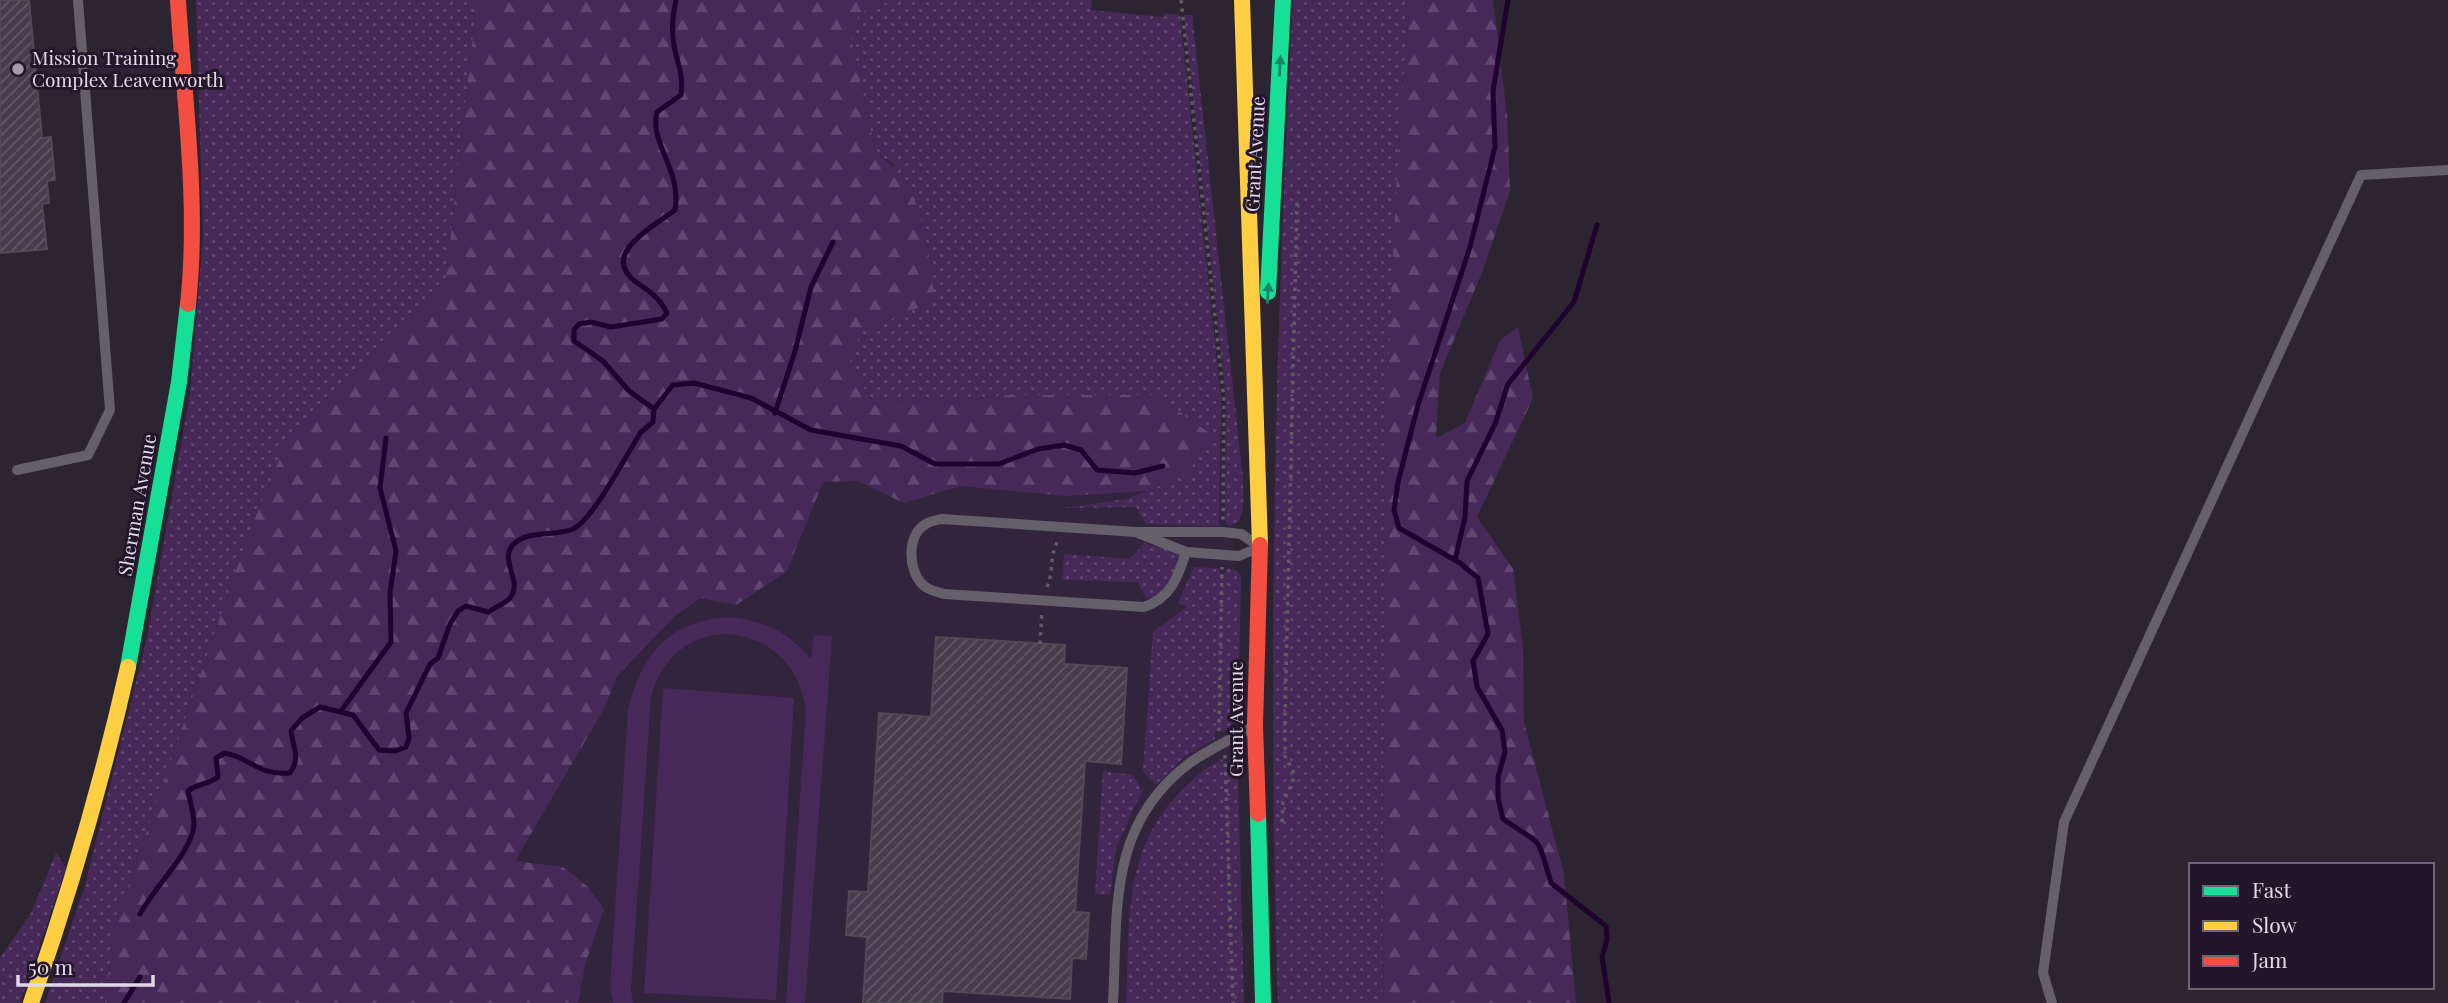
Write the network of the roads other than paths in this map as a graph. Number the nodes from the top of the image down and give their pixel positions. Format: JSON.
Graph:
{"nodes":[{"id":1,"x":78,"y":0,"type":"edge"},
{"id":2,"x":178,"y":0,"type":"edge"},
{"id":3,"x":1242,"y":0,"type":"edge"},
{"id":4,"x":1283,"y":0,"type":"edge"},
{"id":5,"x":2448,"y":170,"type":"edge"},
{"id":6,"x":1258,"y":435,"type":"junction"},
{"id":7,"x":17,"y":470,"type":"dead end"},
{"id":8,"x":1136,"y":532,"type":"junction"},
{"id":9,"x":1260,"y":547,"type":"junction"},
{"id":10,"x":1186,"y":552,"type":"junction"},
{"id":11,"x":1255,"y":725,"type":"junction"},
{"id":12,"x":32,"y":1003,"type":"edge"},
{"id":13,"x":1113,"y":1003,"type":"edge"},
{"id":14,"x":1263,"y":1003,"type":"edge"},
{"id":15,"x":2052,"y":1003,"type":"edge"}],
"edges":[{"from":1,"to":7,"type":"lane"},
{"from":2,"to":12,"type":"main road","name":"Sherman Avenue"},
{"from":3,"to":6,"type":"main road","name":"Grant Avenue"},
{"from":6,"to":4,"type":"main road","name":"Grant Avenue","one_way":true},
{"from":5,"to":15,"type":"lane"},
{"from":6,"to":9,"type":"main road","name":"Grant Avenue"},
{"from":8,"to":9,"type":"lane"},
{"from":8,"to":10,"type":"lane"},
{"from":8,"to":10,"type":"lane"},
{"from":9,"to":10,"type":"lane"},
{"from":9,"to":11,"type":"main road","name":"Grant Avenue"},
{"from":11,"to":13,"type":"lane"},
{"from":11,"to":14,"type":"main road","name":"Grant Avenue"}]}
